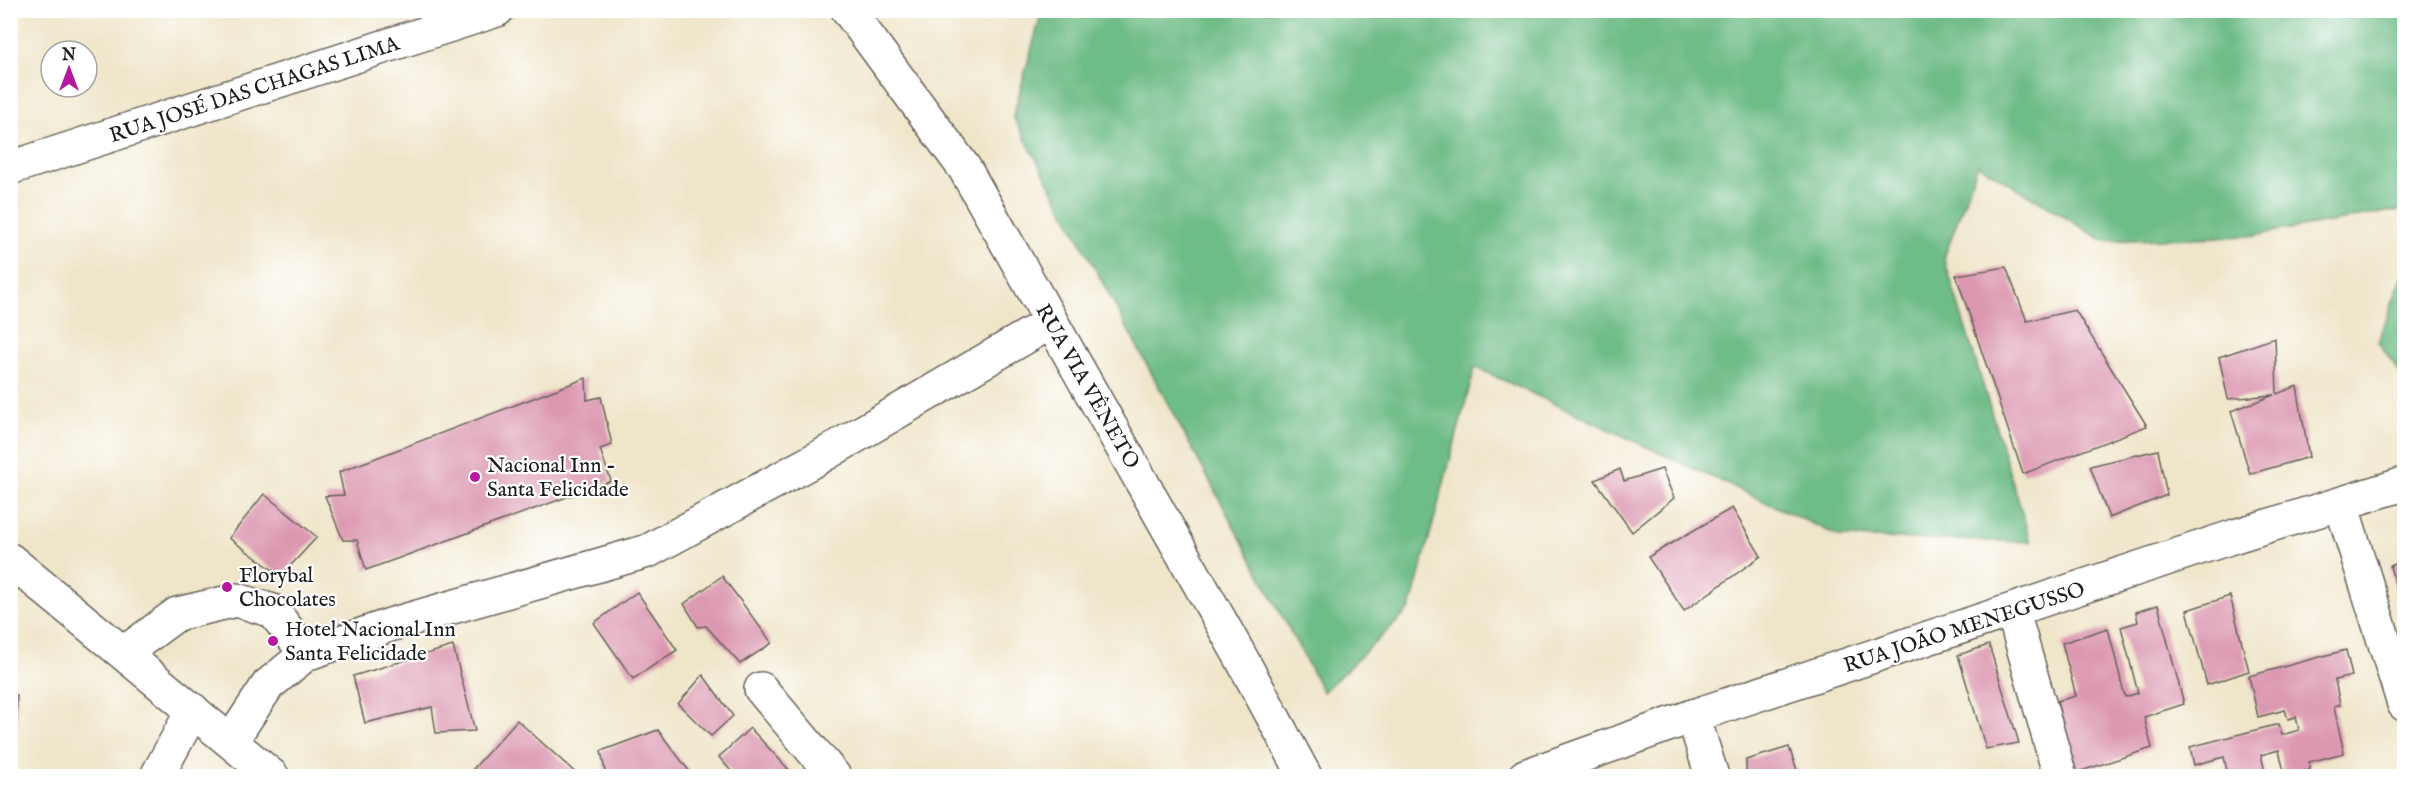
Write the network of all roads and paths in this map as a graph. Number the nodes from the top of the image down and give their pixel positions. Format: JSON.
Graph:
{"nodes":[{"id":1,"x":497,"y":10,"type":"edge"},
{"id":2,"x":848,"y":10,"type":"edge"},
{"id":3,"x":10,"y":168,"type":"edge"},
{"id":4,"x":1052,"y":322,"type":"junction"},
{"id":5,"x":2404,"y":484,"type":"edge"},
{"id":6,"x":2341,"y":504,"type":"junction"},
{"id":7,"x":10,"y":560,"type":"edge"},
{"id":8,"x":2013,"y":612,"type":"junction"},
{"id":9,"x":124,"y":653,"type":"junction"},
{"id":10,"x":306,"y":654,"type":"junction"},
{"id":11,"x":761,"y":689,"type":"dead end"},
{"id":12,"x":2404,"y":704,"type":"edge"},
{"id":13,"x":193,"y":710,"type":"junction"},
{"id":14,"x":1693,"y":716,"type":"junction"},
{"id":15,"x":231,"y":741,"type":"junction"},
{"id":16,"x":157,"y":777,"type":"edge"},
{"id":17,"x":272,"y":777,"type":"edge"},
{"id":18,"x":834,"y":777,"type":"edge"},
{"id":19,"x":1305,"y":777,"type":"edge"},
{"id":20,"x":1525,"y":777,"type":"edge"},
{"id":21,"x":1712,"y":777,"type":"edge"},
{"id":22,"x":2060,"y":777,"type":"edge"}],
"edges":[{"from":1,"to":3,"type":"street","name":"RUA JOSÉ DAS CHAGAS LIMA"},
{"from":2,"to":4,"type":"street","name":"RUA VIA VÊNETO"},
{"from":4,"to":10,"type":"street"},
{"from":4,"to":19,"type":"street","name":"RUA VIA VÊNETO"},
{"from":5,"to":6,"type":"street","name":"RUA JOÃO MENEGUSSO"},
{"from":6,"to":8,"type":"street","name":"RUA JOÃO MENEGUSSO"},
{"from":6,"to":12,"type":"street"},
{"from":7,"to":9,"type":"street"},
{"from":8,"to":14,"type":"street","name":"RUA JOÃO MENEGUSSO"},
{"from":8,"to":22,"type":"street"},
{"from":9,"to":10,"type":"street"},
{"from":9,"to":13,"type":"street"},
{"from":10,"to":15,"type":"street"},
{"from":11,"to":18,"type":"street"},
{"from":13,"to":15,"type":"street"},
{"from":13,"to":16,"type":"street"},
{"from":14,"to":20,"type":"street","name":"RUA JOÃO MENEGUSSO"},
{"from":14,"to":21,"type":"street"},
{"from":15,"to":17,"type":"street"}]}
